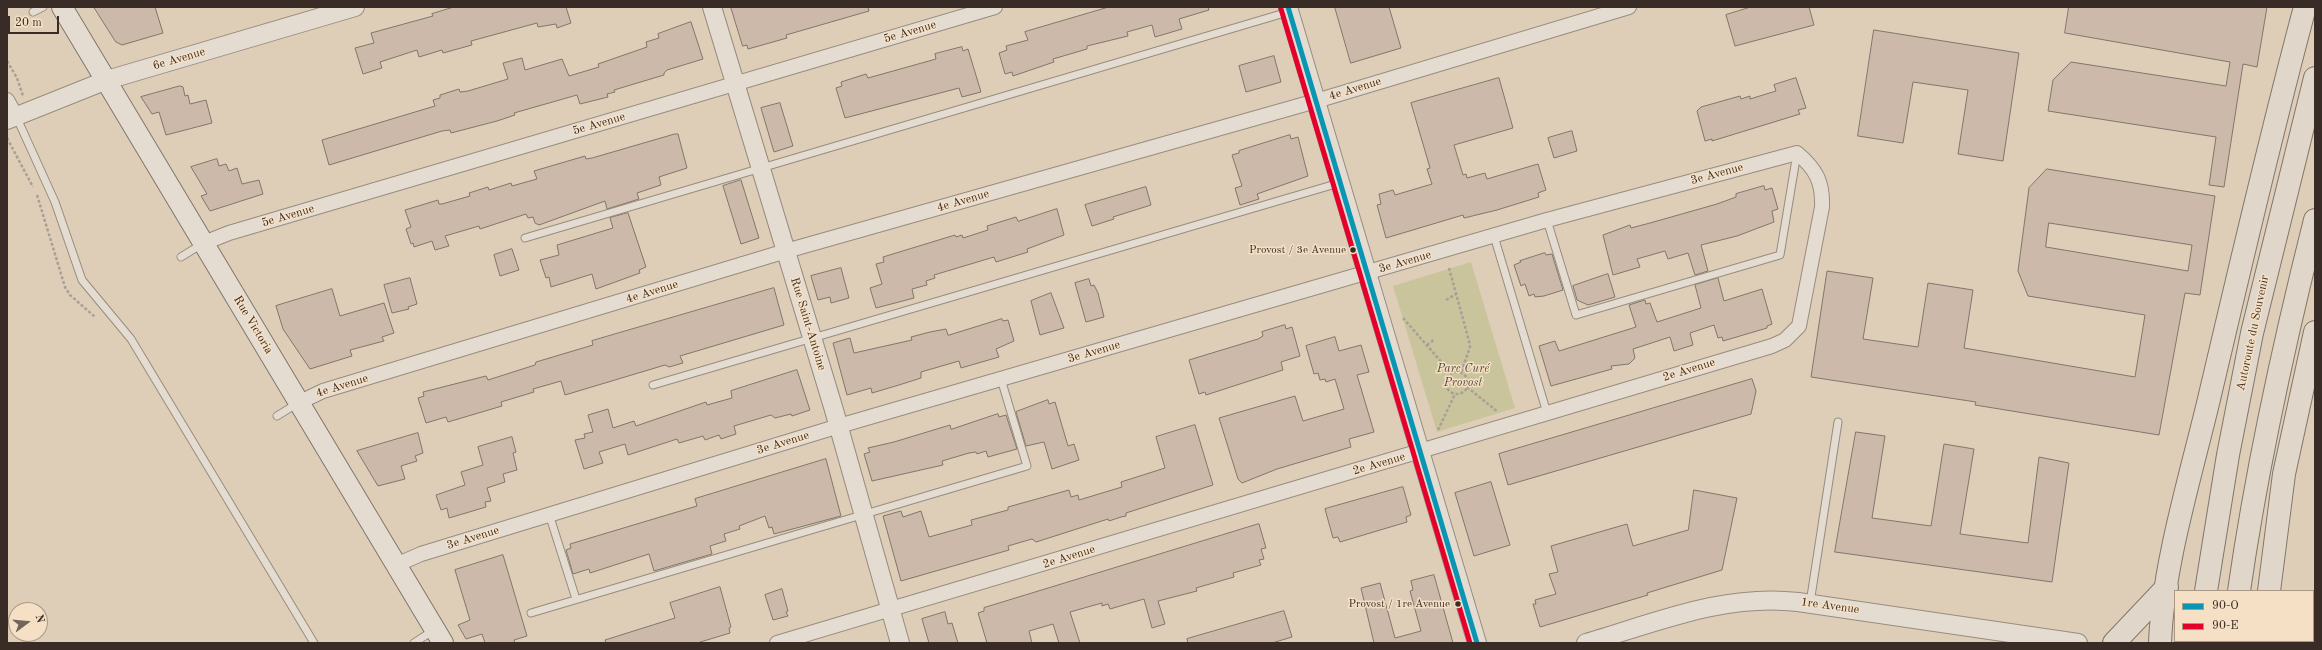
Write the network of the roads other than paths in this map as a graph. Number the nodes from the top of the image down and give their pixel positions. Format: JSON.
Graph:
{"nodes":[{"id":1,"x":43,"y":7,"type":"edge"},
{"id":2,"x":62,"y":7,"type":"edge"},
{"id":3,"x":355,"y":7,"type":"edge"},
{"id":4,"x":712,"y":7,"type":"edge"},
{"id":5,"x":995,"y":7,"type":"edge"},
{"id":6,"x":1629,"y":7,"type":"edge"},
{"id":7,"x":2305,"y":7,"type":"edge"},
{"id":8,"x":1289,"y":9,"type":"edge"},
{"id":9,"x":34,"y":12,"type":"dead end"},
{"id":10,"x":2315,"y":78,"type":"edge"},
{"id":11,"x":107,"y":80,"type":"junction"},
{"id":12,"x":736,"y":84,"type":"junction"},
{"id":13,"x":7,"y":100,"type":"edge"},
{"id":14,"x":1316,"y":100,"type":"junction"},
{"id":15,"x":11,"y":118,"type":"edge"},
{"id":16,"x":1797,"y":153,"type":"junction"},
{"id":17,"x":761,"y":168,"type":"junction"},
{"id":18,"x":1340,"y":183,"type":"junction"},
{"id":19,"x":1546,"y":220,"type":"junction"},
{"id":20,"x":2315,"y":220,"type":"edge"},
{"id":21,"x":1494,"y":236,"type":"junction"},
{"id":22,"x":525,"y":238,"type":"dead end"},
{"id":23,"x":204,"y":243,"type":"junction"},
{"id":24,"x":786,"y":251,"type":"junction"},
{"id":25,"x":181,"y":257,"type":"dead end"},
{"id":26,"x":1367,"y":274,"type":"junction"},
{"id":27,"x":2315,"y":332,"type":"edge"},
{"id":28,"x":813,"y":339,"type":"junction"},
{"id":29,"x":1001,"y":379,"type":"junction"},
{"id":30,"x":653,"y":385,"type":"dead end"},
{"id":31,"x":300,"y":402,"type":"junction"},
{"id":32,"x":1547,"y":413,"type":"junction"},
{"id":33,"x":277,"y":416,"type":"dead end"},
{"id":34,"x":1838,"y":422,"type":"dead end"},
{"id":35,"x":839,"y":426,"type":"junction"},
{"id":36,"x":1420,"y":452,"type":"junction"},
{"id":37,"x":549,"y":514,"type":"junction"},
{"id":38,"x":863,"y":514,"type":"junction"},
{"id":39,"x":396,"y":565,"type":"junction"},
{"id":40,"x":2167,"y":587,"type":"junction"},
{"id":41,"x":2206,"y":590,"type":"edge"},
{"id":42,"x":2239,"y":590,"type":"edge"},
{"id":43,"x":2269,"y":590,"type":"edge"},
{"id":44,"x":576,"y":599,"type":"junction"},
{"id":45,"x":1810,"y":603,"type":"junction"},
{"id":46,"x":890,"y":610,"type":"junction"},
{"id":47,"x":531,"y":613,"type":"dead end"},
{"id":48,"x":439,"y":636,"type":"edge"},
{"id":49,"x":314,"y":643,"type":"edge"},
{"id":50,"x":414,"y":643,"type":"edge"},
{"id":51,"x":776,"y":643,"type":"edge"},
{"id":52,"x":900,"y":643,"type":"edge"},
{"id":53,"x":1477,"y":643,"type":"edge"},
{"id":54,"x":1586,"y":643,"type":"edge"},
{"id":55,"x":2078,"y":643,"type":"edge"},
{"id":56,"x":2114,"y":643,"type":"edge"},
{"id":57,"x":2160,"y":643,"type":"edge"}],
"edges":[{"from":1,"to":9,"type":"lane"},
{"from":2,"to":11,"type":"main road","name":"Rue Victoria"},
{"from":3,"to":11,"type":"street","name":"6e Avenue"},
{"from":4,"to":12,"type":"street","name":"Rue Saint-Antoine"},
{"from":5,"to":12,"type":"street","name":"5e Avenue"},
{"from":6,"to":14,"type":"street","name":"4e Avenue"},
{"from":7,"to":40,"type":"highway"},
{"from":8,"to":14,"type":"street"},
{"from":8,"to":17,"type":"lane"},
{"from":10,"to":41,"type":"highway","name":"Autoroute du Souvenir"},
{"from":11,"to":15,"type":"street","name":"6e Avenue"},
{"from":11,"to":23,"type":"main road","name":"Rue Victoria"},
{"from":12,"to":17,"type":"street","name":"Rue Saint-Antoine"},
{"from":12,"to":23,"type":"street","name":"5e Avenue"},
{"from":13,"to":15,"type":"street"},
{"from":14,"to":18,"type":"street"},
{"from":14,"to":24,"type":"street","name":"4e Avenue"},
{"from":15,"to":49,"type":"lane"},
{"from":16,"to":19,"type":"street","name":"3e Avenue"},
{"from":16,"to":19,"type":"lane"},
{"from":16,"to":32,"type":"street","name":"2e Avenue"},
{"from":17,"to":22,"type":"lane"},
{"from":17,"to":24,"type":"street","name":"Rue Saint-Antoine"},
{"from":18,"to":26,"type":"street"},
{"from":18,"to":28,"type":"lane"},
{"from":19,"to":21,"type":"street","name":"3e Avenue"},
{"from":20,"to":42,"type":"highway"},
{"from":21,"to":26,"type":"street","name":"3e Avenue"},
{"from":21,"to":32,"type":"lane"},
{"from":23,"to":25,"type":"lane"},
{"from":23,"to":31,"type":"main road","name":"Rue Victoria"},
{"from":24,"to":28,"type":"street","name":"Rue Saint-Antoine"},
{"from":24,"to":31,"type":"street","name":"4e Avenue"},
{"from":26,"to":29,"type":"street","name":"3e Avenue"},
{"from":26,"to":36,"type":"street"},
{"from":27,"to":43,"type":"highway"},
{"from":28,"to":30,"type":"lane"},
{"from":28,"to":35,"type":"street","name":"Rue Saint-Antoine"},
{"from":29,"to":35,"type":"street","name":"3e Avenue"},
{"from":29,"to":38,"type":"lane"},
{"from":31,"to":33,"type":"lane"},
{"from":31,"to":39,"type":"main road","name":"Rue Victoria"},
{"from":32,"to":36,"type":"street","name":"2e Avenue"},
{"from":34,"to":45,"type":"lane"},
{"from":35,"to":37,"type":"street","name":"3e Avenue"},
{"from":35,"to":38,"type":"street","name":"Rue Saint-Antoine"},
{"from":36,"to":46,"type":"street","name":"2e Avenue"},
{"from":36,"to":53,"type":"street"},
{"from":37,"to":39,"type":"street","name":"3e Avenue"},
{"from":37,"to":44,"type":"lane"},
{"from":38,"to":44,"type":"lane"},
{"from":38,"to":46,"type":"street","name":"Rue Saint-Antoine"},
{"from":39,"to":48,"type":"main road","name":"Rue Victoria"},
{"from":40,"to":56,"type":"highway"},
{"from":40,"to":57,"type":"highway"},
{"from":44,"to":47,"type":"lane"},
{"from":45,"to":54,"type":"street","name":"1re Avenue"},
{"from":45,"to":55,"type":"street","name":"1re Avenue"},
{"from":46,"to":51,"type":"street","name":"2e Avenue"},
{"from":46,"to":52,"type":"street","name":"Rue Saint-Antoine"},
{"from":48,"to":50,"type":"lane"}]}
